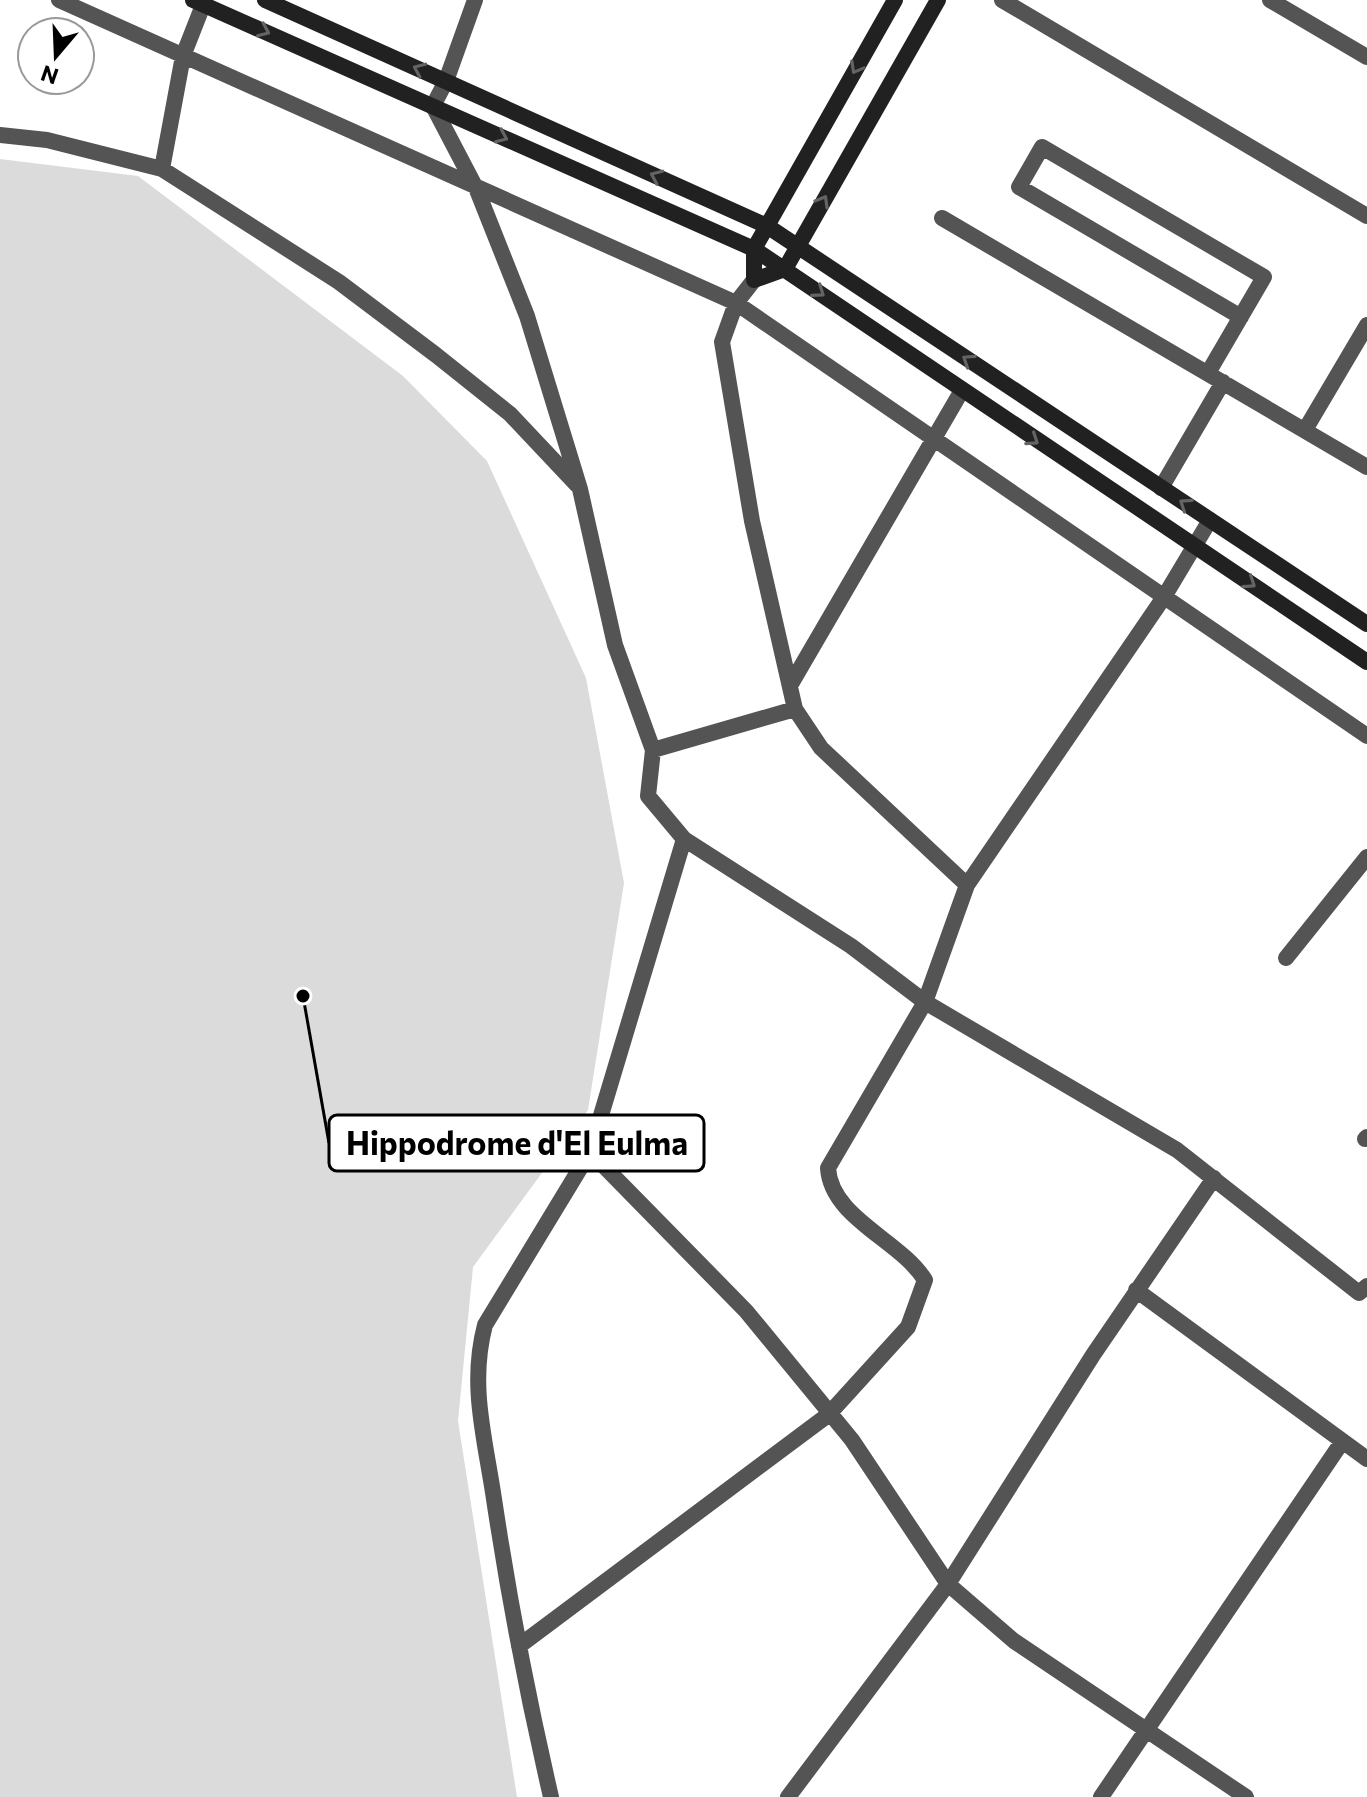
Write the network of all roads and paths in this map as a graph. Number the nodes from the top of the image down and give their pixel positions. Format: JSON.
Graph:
{"nodes":[{"id":1,"x":59,"y":0,"type":"edge"},
{"id":2,"x":265,"y":0,"type":"edge"},
{"id":3,"x":475,"y":0,"type":"edge"},
{"id":4,"x":895,"y":0,"type":"edge"},
{"id":5,"x":938,"y":0,"type":"edge"},
{"id":6,"x":1002,"y":0,"type":"edge"},
{"id":7,"x":1270,"y":0,"type":"edge"},
{"id":8,"x":201,"y":1,"type":"edge"},
{"id":9,"x":183,"y":56,"type":"junction"},
{"id":10,"x":1367,"y":57,"type":"edge"},
{"id":11,"x":446,"y":81,"type":"junction"},
{"id":12,"x":433,"y":106,"type":"junction"},
{"id":13,"x":0,"y":135,"type":"edge"},
{"id":14,"x":162,"y":169,"type":"junction"},
{"id":15,"x":477,"y":190,"type":"junction"},
{"id":16,"x":1367,"y":216,"type":"edge"},
{"id":17,"x":942,"y":218,"type":"dead end"},
{"id":18,"x":767,"y":226,"type":"junction"},
{"id":19,"x":797,"y":247,"type":"junction"},
{"id":20,"x":754,"y":249,"type":"junction"},
{"id":21,"x":785,"y":269,"type":"junction"},
{"id":22,"x":754,"y":280,"type":"junction"},
{"id":23,"x":736,"y":303,"type":"junction"},
{"id":24,"x":1241,"y":317,"type":"junction"},
{"id":25,"x":1367,"y":325,"type":"edge"},
{"id":26,"x":1208,"y":373,"type":"junction"},
{"id":27,"x":1223,"y":382,"type":"junction"},
{"id":28,"x":961,"y":392,"type":"junction"},
{"id":29,"x":1305,"y":430,"type":"junction"},
{"id":30,"x":932,"y":440,"type":"junction"},
{"id":31,"x":1367,"y":467,"type":"edge"},
{"id":32,"x":1161,"y":488,"type":"junction"},
{"id":33,"x":580,"y":489,"type":"junction"},
{"id":34,"x":1210,"y":520,"type":"junction"},
{"id":35,"x":1192,"y":545,"type":"junction"},
{"id":36,"x":1164,"y":597,"type":"junction"},
{"id":37,"x":1367,"y":624,"type":"edge"},
{"id":38,"x":1367,"y":662,"type":"edge"},
{"id":39,"x":791,"y":684,"type":"junction"},
{"id":40,"x":795,"y":709,"type":"junction"},
{"id":41,"x":1367,"y":736,"type":"edge"},
{"id":42,"x":653,"y":750,"type":"junction"},
{"id":43,"x":684,"y":839,"type":"junction"},
{"id":44,"x":1367,"y":857,"type":"edge"},
{"id":45,"x":967,"y":885,"type":"junction"},
{"id":46,"x":1286,"y":958,"type":"dead end"},
{"id":47,"x":925,"y":1002,"type":"junction"},
{"id":48,"x":590,"y":1152,"type":"junction"},
{"id":49,"x":1214,"y":1178,"type":"junction"},
{"id":50,"x":1367,"y":1286,"type":"edge"},
{"id":51,"x":1136,"y":1290,"type":"junction"},
{"id":52,"x":828,"y":1415,"type":"junction"},
{"id":53,"x":1342,"y":1442,"type":"junction"},
{"id":54,"x":1367,"y":1459,"type":"edge"},
{"id":55,"x":948,"y":1584,"type":"junction"},
{"id":56,"x":519,"y":1646,"type":"junction"},
{"id":57,"x":1147,"y":1729,"type":"junction"},
{"id":58,"x":551,"y":1797,"type":"edge"},
{"id":59,"x":788,"y":1797,"type":"edge"},
{"id":60,"x":1101,"y":1797,"type":"edge"},
{"id":61,"x":1246,"y":1797,"type":"edge"}],
"edges":[{"from":1,"to":9,"type":"street"},
{"from":11,"to":2,"type":"street","one_way":true},
{"from":3,"to":11,"type":"street"},
{"from":4,"to":18,"type":"street","one_way":true},
{"from":19,"to":5,"type":"street","one_way":true},
{"from":6,"to":16,"type":"street"},
{"from":7,"to":10,"type":"street"},
{"from":8,"to":9,"type":"street"},
{"from":8,"to":12,"type":"street","one_way":true},
{"from":9,"to":14,"type":"street"},
{"from":9,"to":15,"type":"street"},
{"from":11,"to":12,"type":"street"},
{"from":18,"to":11,"type":"street","one_way":true},
{"from":12,"to":15,"type":"street"},
{"from":12,"to":20,"type":"street","one_way":true},
{"from":13,"to":14,"type":"street"},
{"from":14,"to":33,"type":"street"},
{"from":15,"to":23,"type":"street"},
{"from":15,"to":33,"type":"street"},
{"from":17,"to":26,"type":"street"},
{"from":18,"to":19,"type":"street"},
{"from":18,"to":20,"type":"street"},
{"from":19,"to":21,"type":"street"},
{"from":32,"to":19,"type":"street","one_way":true},
{"from":20,"to":21,"type":"street"},
{"from":20,"to":22,"type":"street"},
{"from":21,"to":22,"type":"street"},
{"from":21,"to":28,"type":"street","one_way":true},
{"from":22,"to":23,"type":"street"},
{"from":23,"to":30,"type":"street"},
{"from":23,"to":39,"type":"street"},
{"from":24,"to":24,"type":"street"},
{"from":24,"to":26,"type":"street"},
{"from":25,"to":29,"type":"street"},
{"from":26,"to":27,"type":"street"},
{"from":27,"to":29,"type":"street"},
{"from":27,"to":32,"type":"street"},
{"from":28,"to":30,"type":"street"},
{"from":28,"to":35,"type":"street","one_way":true},
{"from":29,"to":31,"type":"street"},
{"from":30,"to":36,"type":"street"},
{"from":30,"to":39,"type":"street"},
{"from":34,"to":32,"type":"street","one_way":true},
{"from":33,"to":42,"type":"street"},
{"from":34,"to":35,"type":"street"},
{"from":34,"to":37,"type":"street"},
{"from":35,"to":36,"type":"street"},
{"from":35,"to":38,"type":"street","one_way":true},
{"from":36,"to":41,"type":"street"},
{"from":36,"to":45,"type":"street"},
{"from":39,"to":40,"type":"street"},
{"from":40,"to":42,"type":"street"},
{"from":40,"to":45,"type":"street"},
{"from":42,"to":43,"type":"street"},
{"from":43,"to":47,"type":"street"},
{"from":43,"to":48,"type":"street"},
{"from":44,"to":46,"type":"street"},
{"from":45,"to":47,"type":"street"},
{"from":47,"to":49,"type":"street"},
{"from":47,"to":52,"type":"street"},
{"from":48,"to":52,"type":"street"},
{"from":48,"to":56,"type":"street"},
{"from":49,"to":50,"type":"street"},
{"from":49,"to":51,"type":"street"},
{"from":51,"to":53,"type":"street"},
{"from":51,"to":55,"type":"street"},
{"from":52,"to":55,"type":"street"},
{"from":52,"to":56,"type":"street"},
{"from":53,"to":54,"type":"street"},
{"from":53,"to":57,"type":"street"},
{"from":55,"to":57,"type":"street"},
{"from":55,"to":59,"type":"street"},
{"from":56,"to":58,"type":"street"},
{"from":57,"to":60,"type":"street"},
{"from":57,"to":61,"type":"street"}]}
